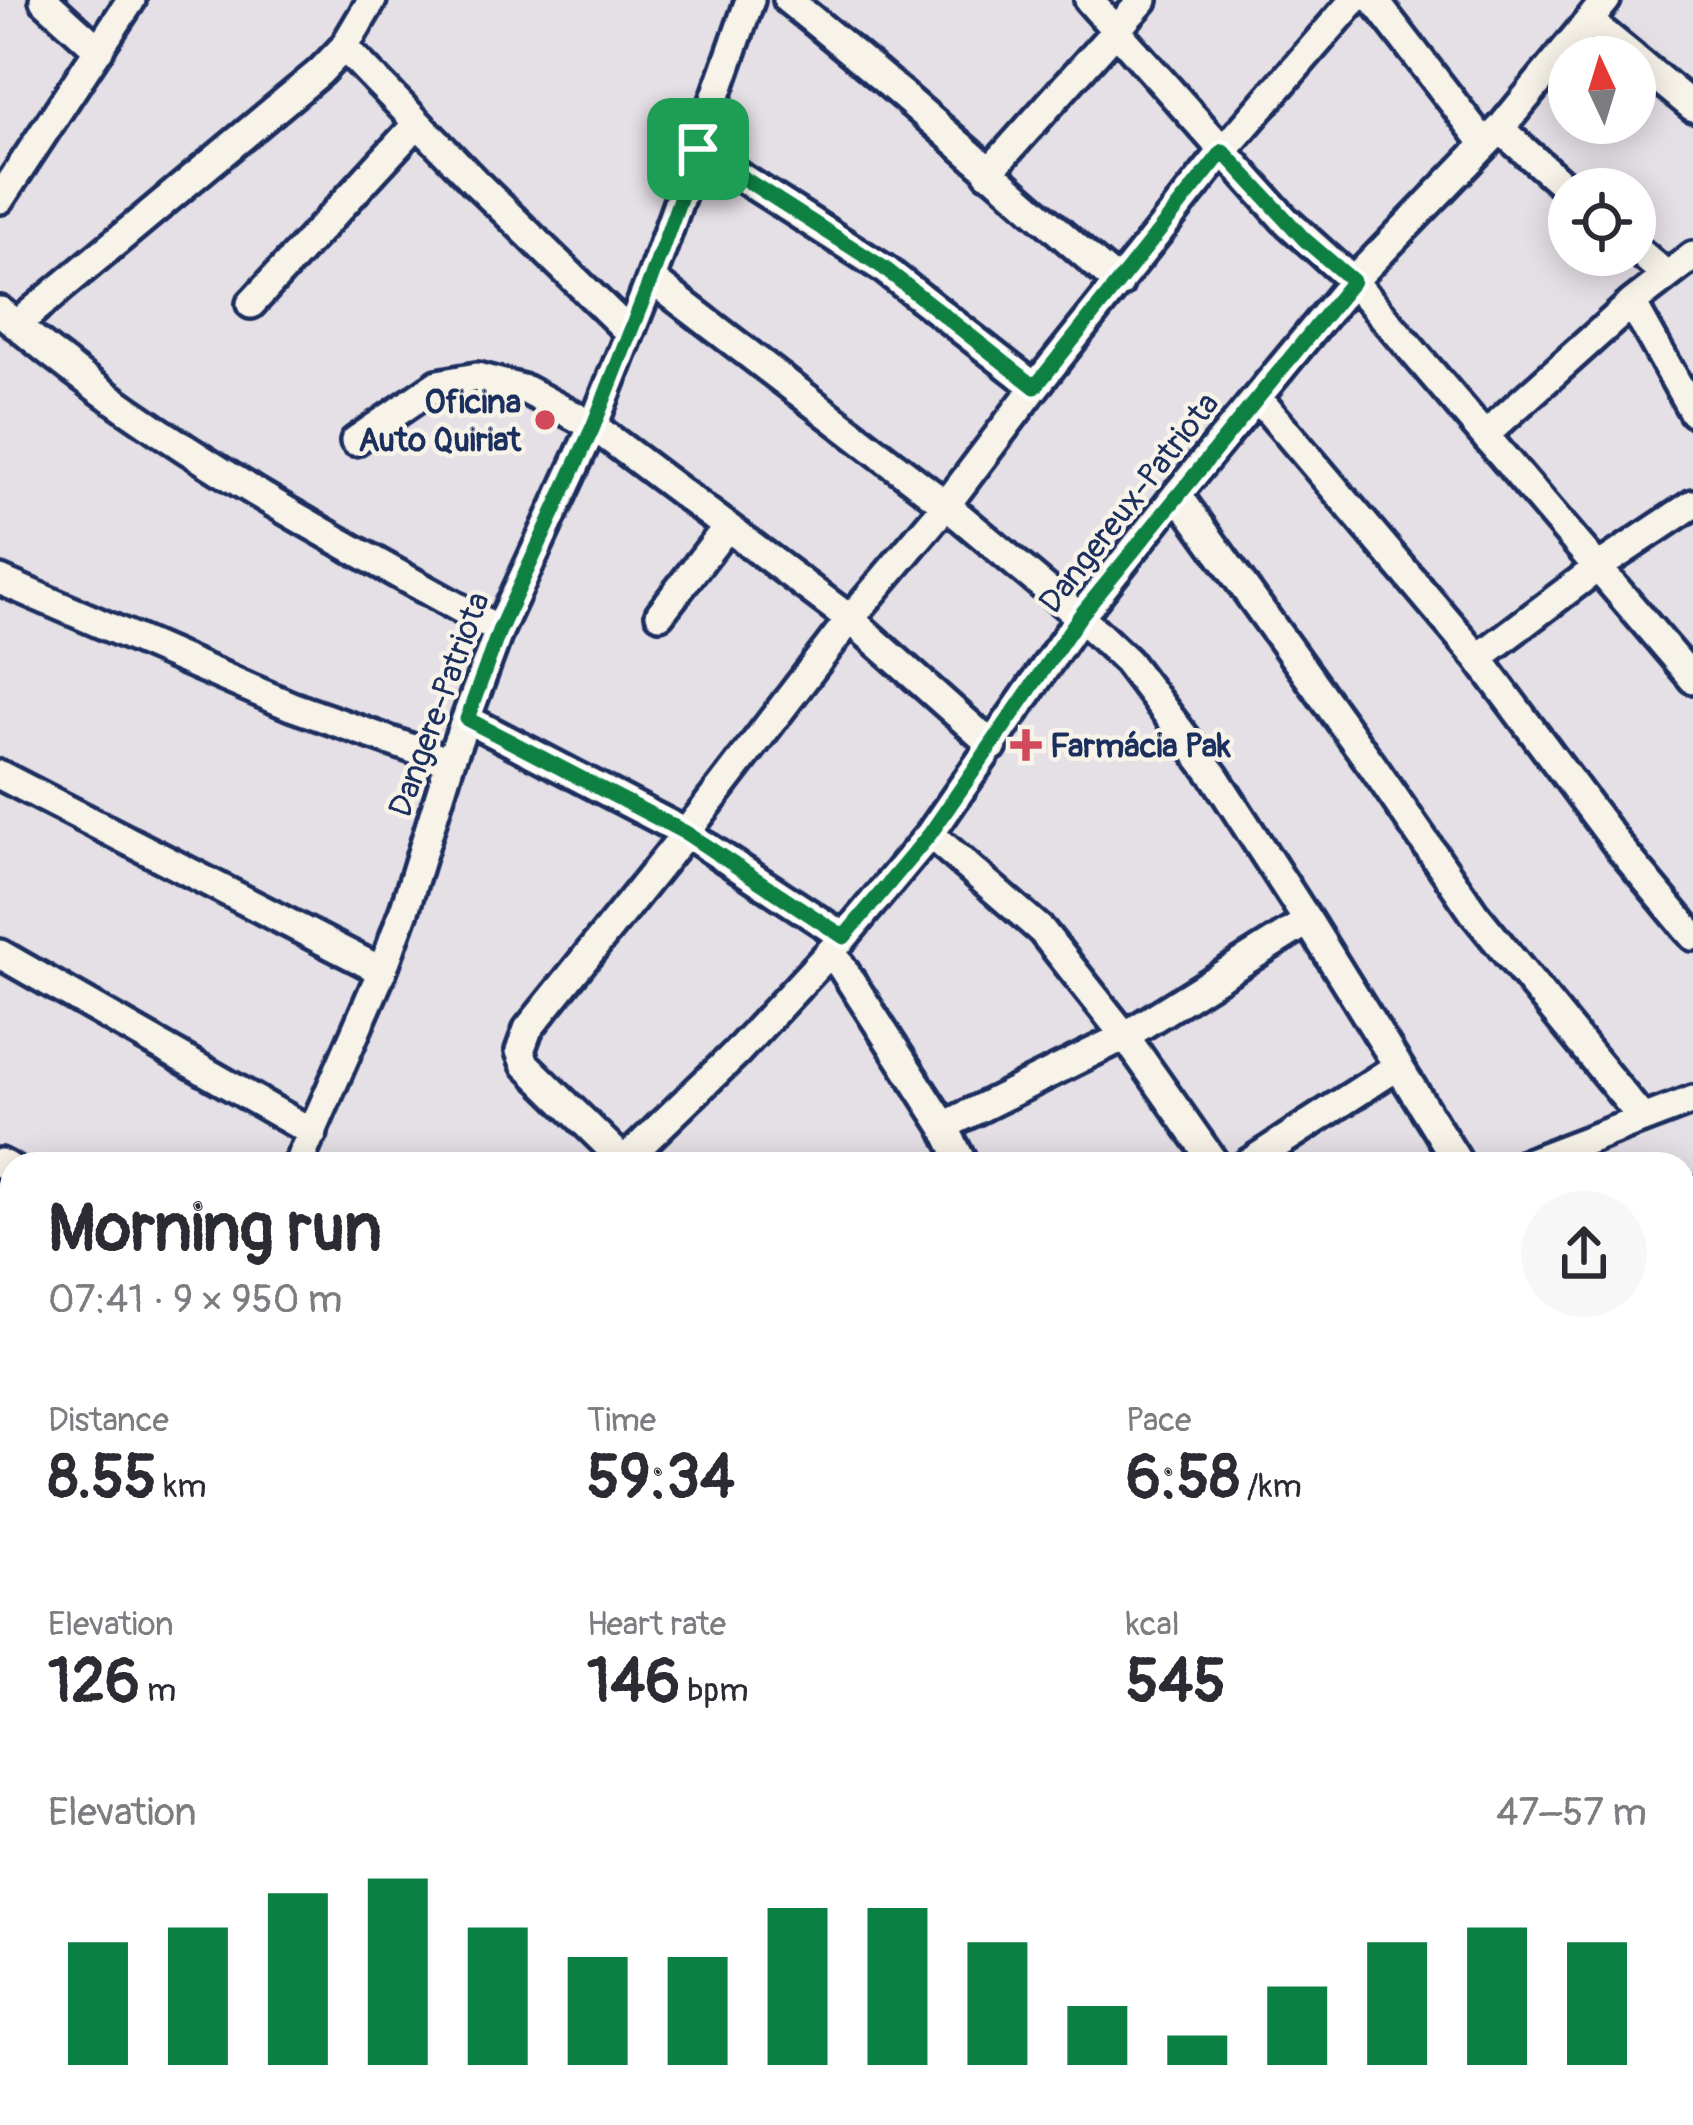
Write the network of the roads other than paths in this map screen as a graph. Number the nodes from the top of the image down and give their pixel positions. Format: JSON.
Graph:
{"nodes":[{"id":1,"x":44,"y":0,"type":"edge"},
{"id":2,"x":131,"y":0,"type":"edge"},
{"id":3,"x":372,"y":0,"type":"edge"},
{"id":4,"x":749,"y":0,"type":"edge"},
{"id":5,"x":788,"y":0,"type":"edge"},
{"id":6,"x":1089,"y":0,"type":"edge"},
{"id":7,"x":1143,"y":0,"type":"edge"},
{"id":8,"x":1354,"y":0,"type":"edge"},
{"id":9,"x":1374,"y":0,"type":"edge"},
{"id":10,"x":1598,"y":10,"type":"edge"},
{"id":11,"x":1118,"y":31,"type":"junction"},
{"id":12,"x":1618,"y":36,"type":"edge"},
{"id":13,"x":344,"y":46,"type":"junction"},
{"id":14,"x":99,"y":50,"type":"junction"},
{"id":15,"x":1656,"y":76,"type":"edge"},
{"id":16,"x":1693,"y":107,"type":"edge"},
{"id":17,"x":417,"y":124,"type":"junction"},
{"id":18,"x":1492,"y":136,"type":"junction"},
{"id":19,"x":698,"y":149,"type":"junction"},
{"id":20,"x":1223,"y":151,"type":"junction"},
{"id":21,"x":988,"y":172,"type":"junction"},
{"id":22,"x":1548,"y":175,"type":"edge"},
{"id":23,"x":0,"y":199,"type":"edge"},
{"id":24,"x":1693,"y":256,"type":"edge"},
{"id":25,"x":1656,"y":266,"type":"edge"},
{"id":26,"x":1666,"y":275,"type":"junction"},
{"id":27,"x":651,"y":279,"type":"junction"},
{"id":28,"x":1353,"y":281,"type":"junction"},
{"id":29,"x":1119,"y":284,"type":"junction"},
{"id":30,"x":1632,"y":303,"type":"junction"},
{"id":31,"x":251,"y":304,"type":"dead end"},
{"id":32,"x":8,"y":318,"type":"edge"},
{"id":33,"x":629,"y":332,"type":"junction"},
{"id":34,"x":1035,"y":387,"type":"junction"},
{"id":35,"x":1257,"y":397,"type":"junction"},
{"id":36,"x":1693,"y":412,"type":"edge"},
{"id":37,"x":593,"y":427,"type":"junction"},
{"id":38,"x":1486,"y":434,"type":"junction"},
{"id":39,"x":355,"y":441,"type":"dead end"},
{"id":40,"x":1177,"y":494,"type":"junction"},
{"id":41,"x":1693,"y":504,"type":"edge"},
{"id":42,"x":946,"y":505,"type":"junction"},
{"id":43,"x":727,"y":527,"type":"junction"},
{"id":44,"x":1598,"y":568,"type":"junction"},
{"id":45,"x":0,"y":580,"type":"edge"},
{"id":46,"x":660,"y":614,"type":"dead end"},
{"id":47,"x":1080,"y":616,"type":"junction"},
{"id":48,"x":850,"y":619,"type":"junction"},
{"id":49,"x":499,"y":631,"type":"junction"},
{"id":50,"x":1478,"y":658,"type":"junction"},
{"id":51,"x":1693,"y":679,"type":"edge"},
{"id":52,"x":467,"y":719,"type":"junction"},
{"id":53,"x":993,"y":746,"type":"junction"},
{"id":54,"x":450,"y":762,"type":"junction"},
{"id":55,"x":0,"y":776,"type":"edge"},
{"id":56,"x":686,"y":833,"type":"junction"},
{"id":57,"x":930,"y":834,"type":"junction"},
{"id":58,"x":1309,"y":921,"type":"junction"},
{"id":59,"x":1693,"y":936,"type":"edge"},
{"id":60,"x":838,"y":944,"type":"junction"},
{"id":61,"x":0,"y":954,"type":"edge"},
{"id":62,"x":382,"y":971,"type":"junction"},
{"id":63,"x":1125,"y":1036,"type":"junction"},
{"id":64,"x":1398,"y":1066,"type":"junction"},
{"id":65,"x":1693,"y":1100,"type":"edge"},
{"id":66,"x":1642,"y":1118,"type":"junction"},
{"id":67,"x":944,"y":1126,"type":"junction"},
{"id":68,"x":313,"y":1133,"type":"junction"},
{"id":69,"x":304,"y":1152,"type":"edge"},
{"id":70,"x":611,"y":1152,"type":"edge"},
{"id":71,"x":633,"y":1152,"type":"edge"},
{"id":72,"x":957,"y":1152,"type":"edge"},
{"id":73,"x":1207,"y":1152,"type":"edge"},
{"id":74,"x":1265,"y":1152,"type":"edge"},
{"id":75,"x":1452,"y":1152,"type":"edge"},
{"id":76,"x":1556,"y":1152,"type":"edge"}],
"edges":[{"from":1,"to":14,"type":"street"},
{"from":2,"to":14,"type":"street"},
{"from":3,"to":13,"type":"street"},
{"from":4,"to":19,"type":"street","name":"Dangere-Patriota"},
{"from":5,"to":21,"type":"street"},
{"from":6,"to":11,"type":"street"},
{"from":7,"to":11,"type":"street"},
{"from":8,"to":20,"type":"street"},
{"from":9,"to":18,"type":"street"},
{"from":10,"to":12,"type":"street"},
{"from":10,"to":18,"type":"street","name":"Dangereux-Patriota"},
{"from":11,"to":20,"type":"street"},
{"from":11,"to":21,"type":"street"},
{"from":13,"to":17,"type":"street"},
{"from":13,"to":32,"type":"street"},
{"from":14,"to":23,"type":"street"},
{"from":15,"to":16,"type":"street"},
{"from":17,"to":31,"type":"street"},
{"from":17,"to":33,"type":"street"},
{"from":18,"to":22,"type":"street"},
{"from":18,"to":28,"type":"street","name":"Dangereux-Patriota"},
{"from":19,"to":27,"type":"street","name":"Dangere-Patriota"},
{"from":19,"to":34,"type":"street"},
{"from":20,"to":28,"type":"street"},
{"from":20,"to":29,"type":"street"},
{"from":21,"to":29,"type":"street"},
{"from":24,"to":26,"type":"street"},
{"from":25,"to":26,"type":"street"},
{"from":26,"to":30,"type":"street"},
{"from":27,"to":33,"type":"street","name":"Dangere-Patriota"},
{"from":27,"to":42,"type":"street"},
{"from":28,"to":35,"type":"street","name":"Dangereux-Patriota"},
{"from":28,"to":38,"type":"street"},
{"from":29,"to":34,"type":"street"},
{"from":30,"to":36,"type":"street"},
{"from":30,"to":38,"type":"street"},
{"from":32,"to":49,"type":"street"},
{"from":33,"to":37,"type":"street","name":"Dangere-Patriota"},
{"from":34,"to":42,"type":"street"},
{"from":35,"to":40,"type":"street","name":"Dangereux-Patriota"},
{"from":35,"to":50,"type":"street"},
{"from":37,"to":39,"type":"street"},
{"from":37,"to":43,"type":"street"},
{"from":37,"to":49,"type":"street","name":"Dangere-Patriota"},
{"from":38,"to":44,"type":"street"},
{"from":40,"to":47,"type":"street","name":"Dangereux-Patriota"},
{"from":40,"to":66,"type":"street"},
{"from":41,"to":44,"type":"street"},
{"from":42,"to":47,"type":"street"},
{"from":42,"to":48,"type":"street"},
{"from":43,"to":46,"type":"street"},
{"from":43,"to":48,"type":"street"},
{"from":44,"to":50,"type":"street"},
{"from":44,"to":51,"type":"street"},
{"from":45,"to":54,"type":"street"},
{"from":47,"to":53,"type":"street","name":"Dangereux-Patriota"},
{"from":47,"to":58,"type":"street"},
{"from":48,"to":53,"type":"street"},
{"from":48,"to":56,"type":"street"},
{"from":49,"to":52,"type":"street","name":"Dangere-Patriota"},
{"from":50,"to":59,"type":"street"},
{"from":52,"to":54,"type":"street","name":"Dangere-Patriota"},
{"from":52,"to":56,"type":"street"},
{"from":53,"to":57,"type":"street","name":"Dangereux-Patriota"},
{"from":54,"to":62,"type":"street","name":"Dangere-Patriota"},
{"from":55,"to":62,"type":"street"},
{"from":56,"to":60,"type":"street"},
{"from":56,"to":70,"type":"street"},
{"from":57,"to":60,"type":"street","name":"Dangereux-Patriota"},
{"from":57,"to":63,"type":"street"},
{"from":58,"to":63,"type":"street"},
{"from":58,"to":64,"type":"street"},
{"from":60,"to":67,"type":"street"},
{"from":60,"to":71,"type":"street","name":"Dangereux-Patriota"},
{"from":61,"to":68,"type":"street"},
{"from":62,"to":68,"type":"street","name":"Dangere-Patriota"},
{"from":63,"to":67,"type":"street"},
{"from":63,"to":73,"type":"street"},
{"from":64,"to":74,"type":"street"},
{"from":64,"to":75,"type":"street"},
{"from":65,"to":66,"type":"street"},
{"from":66,"to":76,"type":"street"},
{"from":67,"to":72,"type":"street"},
{"from":68,"to":69,"type":"street","name":"Dangere-Patriota"}]}
